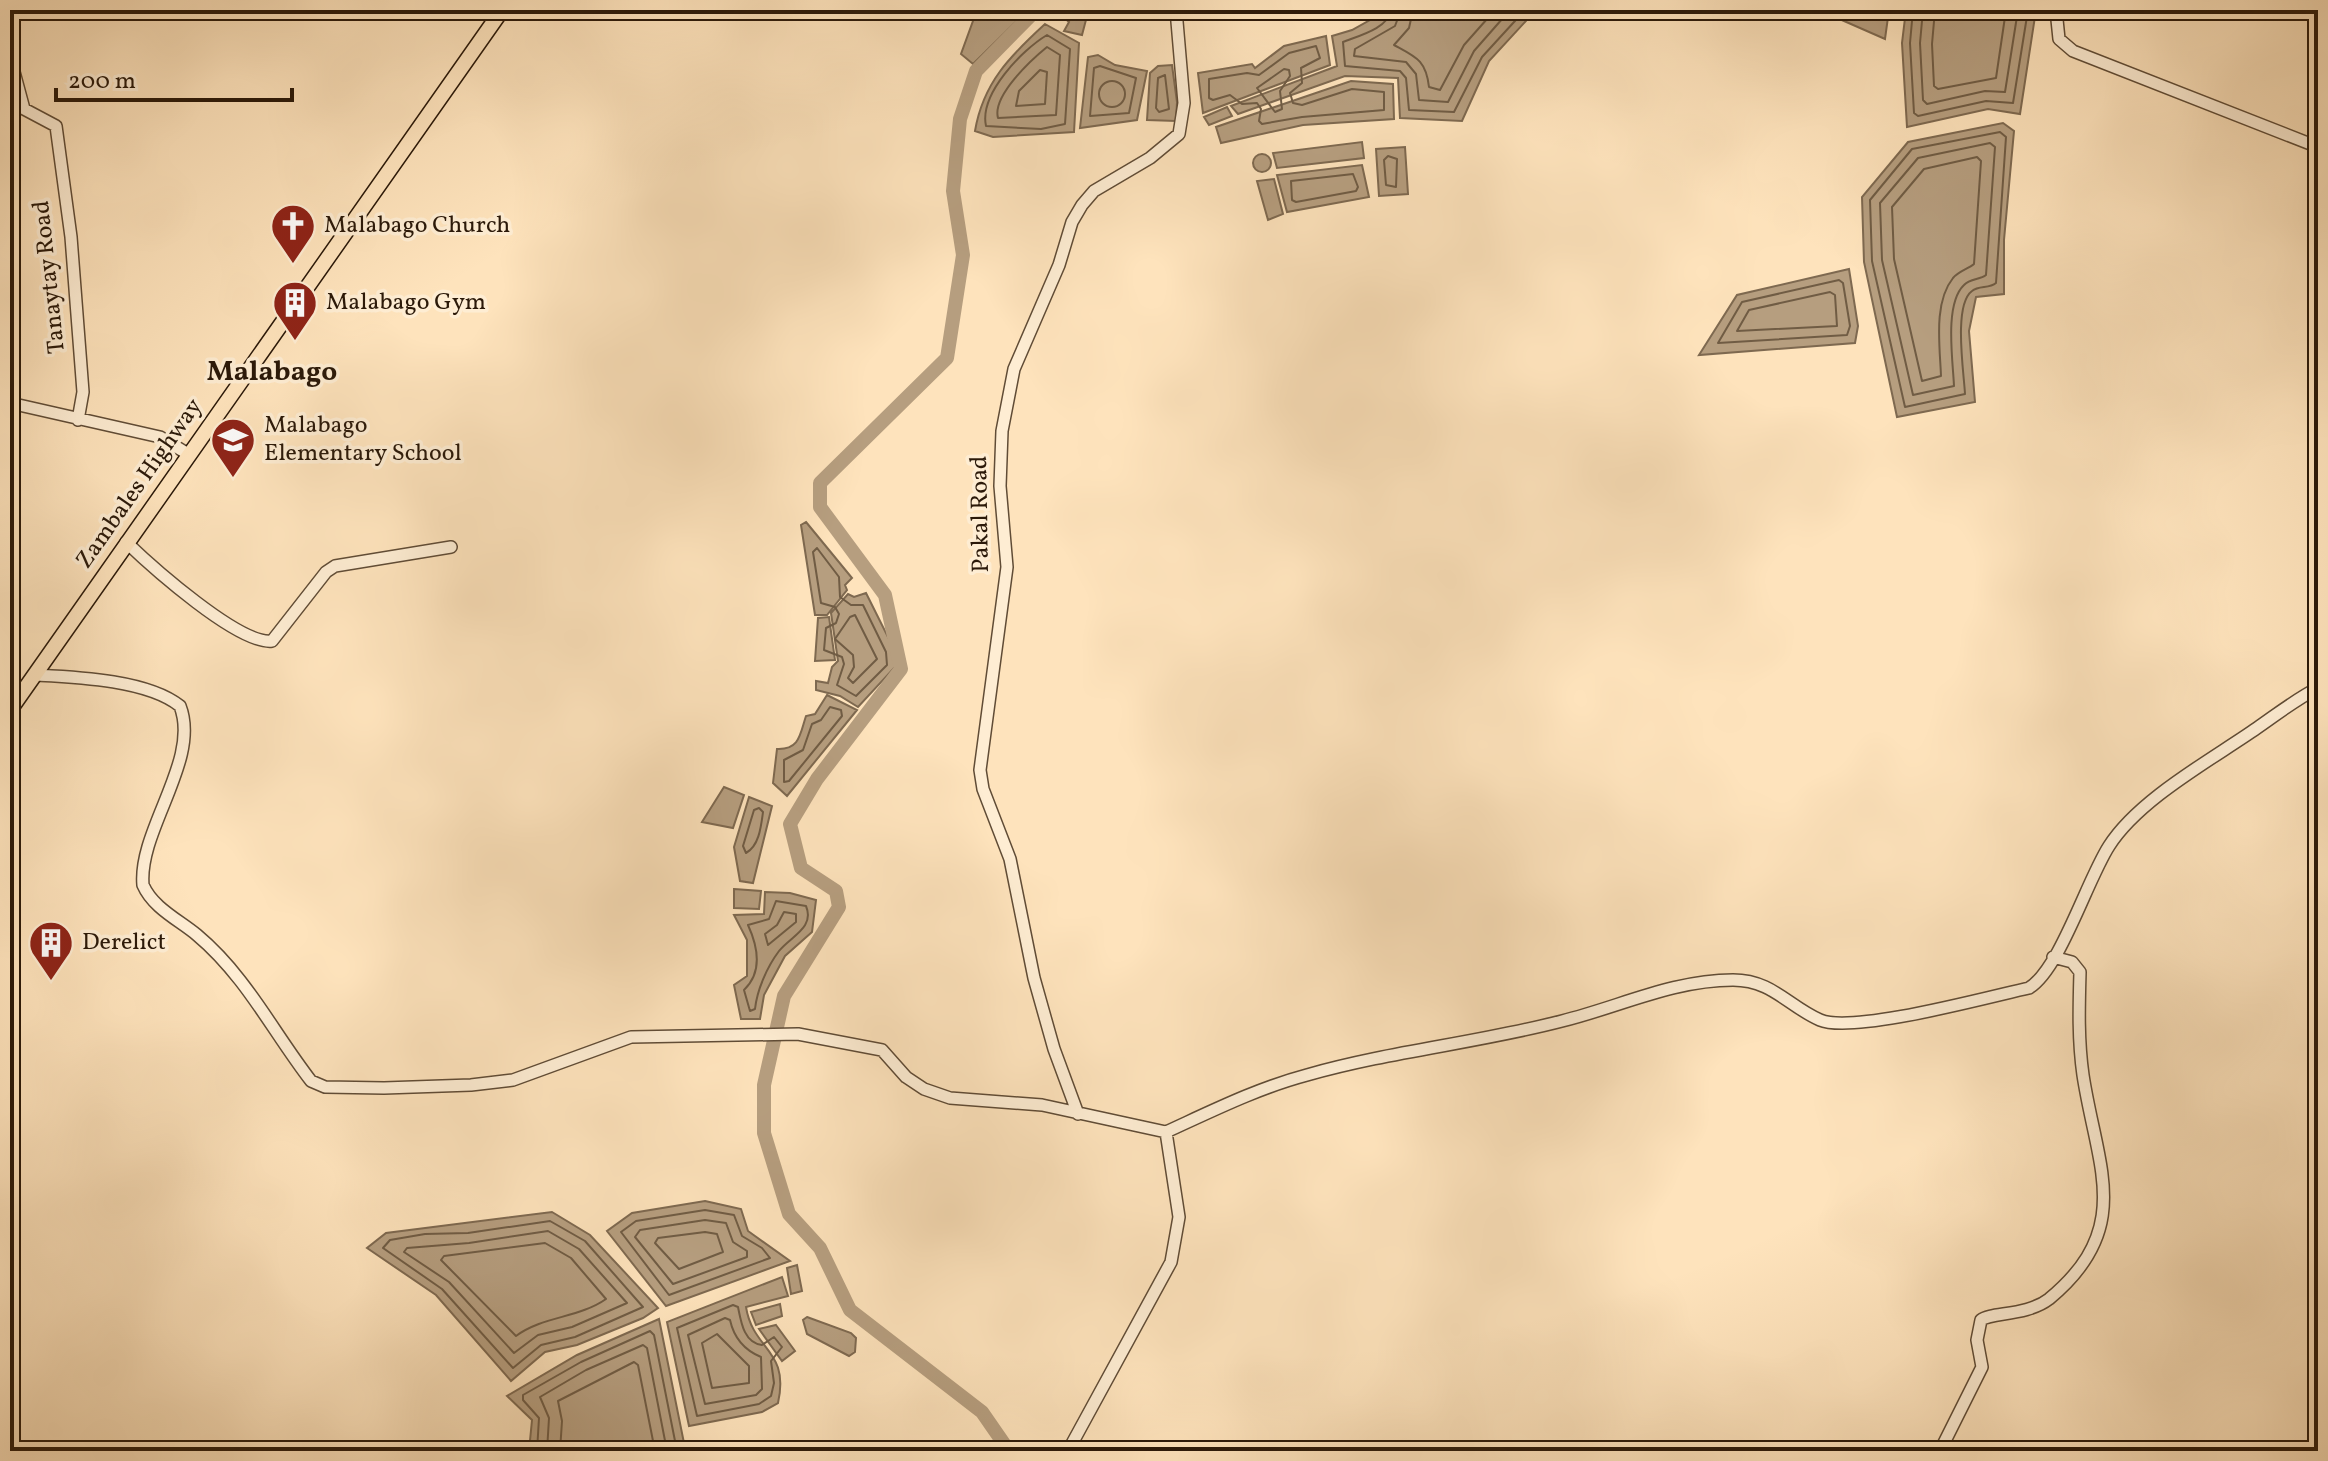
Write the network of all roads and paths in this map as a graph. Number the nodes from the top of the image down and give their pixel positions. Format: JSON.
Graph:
{"nodes":[{"id":1,"x":502,"y":10,"type":"edge"},
{"id":2,"x":1176,"y":10,"type":"edge"},
{"id":3,"x":2056,"y":10,"type":"edge"},
{"id":4,"x":10,"y":57,"type":"edge"},
{"id":5,"x":2318,"y":147,"type":"edge"},
{"id":6,"x":10,"y":403,"type":"edge"},
{"id":7,"x":78,"y":420,"type":"junction"},
{"id":8,"x":188,"y":454,"type":"junction"},
{"id":9,"x":126,"y":542,"type":"junction"},
{"id":10,"x":451,"y":547,"type":"dead end"},
{"id":11,"x":37,"y":675,"type":"junction"},
{"id":12,"x":2318,"y":688,"type":"edge"},
{"id":13,"x":10,"y":710,"type":"edge"},
{"id":14,"x":2053,"y":957,"type":"junction"},
{"id":15,"x":1078,"y":1114,"type":"junction"},
{"id":16,"x":1166,"y":1132,"type":"junction"},
{"id":17,"x":1068,"y":1451,"type":"edge"},
{"id":18,"x":1940,"y":1451,"type":"edge"}],
"edges":[{"from":1,"to":8,"type":"main road","name":"Zambales Highway"},
{"from":2,"to":15,"type":"street","name":"Pakal Road"},
{"from":3,"to":5,"type":"street"},
{"from":4,"to":7,"type":"street","name":"Tanaytay Road"},
{"from":6,"to":7,"type":"street"},
{"from":7,"to":8,"type":"street"},
{"from":8,"to":9,"type":"main road","name":"Zambales Highway"},
{"from":9,"to":10,"type":"street"},
{"from":9,"to":11,"type":"main road","name":"Zambales Highway"},
{"from":11,"to":13,"type":"main road","name":"Zambales Highway"},
{"from":11,"to":15,"type":"street"},
{"from":12,"to":14,"type":"street"},
{"from":14,"to":16,"type":"street"},
{"from":14,"to":18,"type":"street"},
{"from":15,"to":16,"type":"street"},
{"from":16,"to":17,"type":"street"}]}
